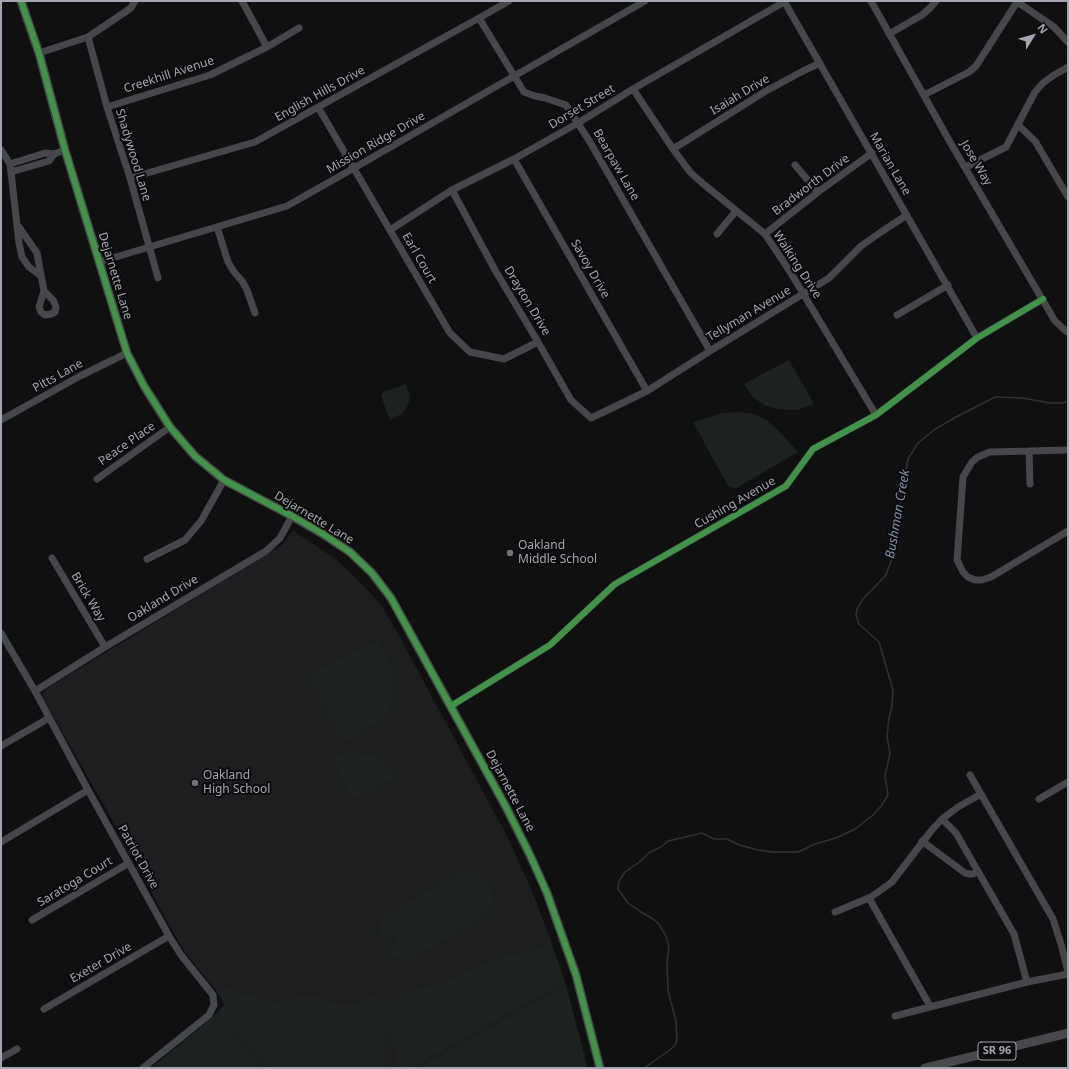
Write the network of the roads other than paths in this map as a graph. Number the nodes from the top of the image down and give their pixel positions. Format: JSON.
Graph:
{"nodes":[{"id":1,"x":21,"y":1,"type":"edge"},
{"id":2,"x":135,"y":1,"type":"edge"},
{"id":3,"x":242,"y":1,"type":"edge"},
{"id":4,"x":509,"y":1,"type":"edge"},
{"id":5,"x":645,"y":1,"type":"edge"},
{"id":6,"x":871,"y":1,"type":"edge"},
{"id":7,"x":936,"y":1,"type":"edge"},
{"id":8,"x":1017,"y":1,"type":"edge"},
{"id":9,"x":784,"y":2,"type":"edge"},
{"id":10,"x":479,"y":18,"type":"junction"},
{"id":11,"x":299,"y":28,"type":"dead end"},
{"id":12,"x":889,"y":34,"type":"junction"},
{"id":13,"x":88,"y":37,"type":"junction"},
{"id":14,"x":1068,"y":42,"type":"edge"},
{"id":15,"x":267,"y":47,"type":"junction"},
{"id":16,"x":39,"y":54,"type":"junction"},
{"id":17,"x":820,"y":64,"type":"junction"},
{"id":18,"x":1068,"y":67,"type":"edge"},
{"id":19,"x":515,"y":76,"type":"junction"},
{"id":20,"x":633,"y":89,"type":"junction"},
{"id":21,"x":924,"y":95,"type":"junction"},
{"id":22,"x":107,"y":107,"type":"junction"},
{"id":23,"x":318,"y":107,"type":"junction"},
{"id":24,"x":578,"y":123,"type":"junction"},
{"id":25,"x":1018,"y":126,"type":"junction"},
{"id":26,"x":673,"y":149,"type":"junction"},
{"id":27,"x":1,"y":150,"type":"edge"},
{"id":28,"x":65,"y":150,"type":"junction"},
{"id":29,"x":872,"y":153,"type":"junction"},
{"id":30,"x":54,"y":154,"type":"junction"},
{"id":31,"x":514,"y":159,"type":"junction"},
{"id":32,"x":10,"y":164,"type":"junction"},
{"id":33,"x":795,"y":165,"type":"dead end"},
{"id":34,"x":966,"y":167,"type":"junction"},
{"id":35,"x":354,"y":168,"type":"junction"},
{"id":36,"x":11,"y":172,"type":"junction"},
{"id":37,"x":130,"y":178,"type":"junction"},
{"id":38,"x":452,"y":190,"type":"junction"},
{"id":39,"x":818,"y":192,"type":"junction"},
{"id":40,"x":1068,"y":197,"type":"edge"},
{"id":41,"x":736,"y":210,"type":"junction"},
{"id":42,"x":907,"y":215,"type":"junction"},
{"id":43,"x":18,"y":225,"type":"junction"},
{"id":44,"x":217,"y":227,"type":"junction"},
{"id":45,"x":390,"y":230,"type":"junction"},
{"id":46,"x":717,"y":234,"type":"dead end"},
{"id":47,"x":764,"y":234,"type":"junction"},
{"id":48,"x":149,"y":247,"type":"junction"},
{"id":49,"x":99,"y":262,"type":"junction"},
{"id":50,"x":41,"y":276,"type":"junction"},
{"id":51,"x":158,"y":278,"type":"dead end"},
{"id":52,"x":948,"y":285,"type":"junction"},
{"id":53,"x":44,"y":291,"type":"dead end"},
{"id":54,"x":803,"y":294,"type":"junction"},
{"id":55,"x":1043,"y":299,"type":"junction"},
{"id":56,"x":255,"y":313,"type":"dead end"},
{"id":57,"x":897,"y":315,"type":"dead end"},
{"id":58,"x":1068,"y":331,"type":"edge"},
{"id":59,"x":977,"y":338,"type":"junction"},
{"id":60,"x":538,"y":342,"type":"junction"},
{"id":61,"x":710,"y":351,"type":"junction"},
{"id":62,"x":127,"y":353,"type":"junction"},
{"id":63,"x":647,"y":391,"type":"junction"},
{"id":64,"x":876,"y":415,"type":"junction"},
{"id":65,"x":591,"y":418,"type":"joint"},
{"id":66,"x":1,"y":420,"type":"edge"},
{"id":67,"x":170,"y":427,"type":"junction"},
{"id":68,"x":1068,"y":450,"type":"edge"},
{"id":69,"x":1029,"y":451,"type":"junction"},
{"id":70,"x":97,"y":479,"type":"dead end"},
{"id":71,"x":224,"y":480,"type":"junction"},
{"id":72,"x":1030,"y":484,"type":"dead end"},
{"id":73,"x":292,"y":516,"type":"junction"},
{"id":74,"x":1068,"y":531,"type":"edge"},
{"id":75,"x":52,"y":558,"type":"dead end"},
{"id":76,"x":147,"y":559,"type":"dead end"},
{"id":77,"x":1,"y":633,"type":"edge"},
{"id":78,"x":105,"y":647,"type":"junction"},
{"id":79,"x":35,"y":691,"type":"junction"},
{"id":80,"x":451,"y":706,"type":"junction"},
{"id":81,"x":49,"y":718,"type":"junction"},
{"id":82,"x":1,"y":746,"type":"edge"},
{"id":83,"x":970,"y":775,"type":"dead end"},
{"id":84,"x":1068,"y":782,"type":"edge"},
{"id":85,"x":88,"y":790,"type":"junction"},
{"id":86,"x":981,"y":794,"type":"junction"},
{"id":87,"x":1039,"y":799,"type":"dead end"},
{"id":88,"x":942,"y":819,"type":"junction"},
{"id":89,"x":922,"y":841,"type":"junction"},
{"id":90,"x":1,"y":842,"type":"edge"},
{"id":91,"x":129,"y":863,"type":"junction"},
{"id":92,"x":978,"y":871,"type":"junction"},
{"id":93,"x":869,"y":898,"type":"junction"},
{"id":94,"x":836,"y":912,"type":"dead end"},
{"id":95,"x":32,"y":920,"type":"dead end"},
{"id":96,"x":169,"y":936,"type":"junction"},
{"id":97,"x":1068,"y":973,"type":"edge"},
{"id":98,"x":1027,"y":982,"type":"junction"},
{"id":99,"x":930,"y":1006,"type":"junction"},
{"id":100,"x":44,"y":1009,"type":"dead end"},
{"id":101,"x":895,"y":1016,"type":"dead end"},
{"id":102,"x":1068,"y":1033,"type":"edge"},
{"id":103,"x":17,"y":1049,"type":"dead end"},
{"id":104,"x":1,"y":1058,"type":"edge"},
{"id":105,"x":143,"y":1068,"type":"edge"},
{"id":106,"x":600,"y":1068,"type":"edge"},
{"id":107,"x":926,"y":1068,"type":"edge"}],
"edges":[{"from":1,"to":16,"type":"main road","name":"Dejarnette Lane"},
{"from":2,"to":13,"type":"street"},
{"from":3,"to":15,"type":"street"},
{"from":4,"to":10,"type":"street","name":"English Hills Drive"},
{"from":5,"to":19,"type":"street","name":"Mission Ridge Drive"},
{"from":6,"to":12,"type":"street","name":"Jose Way"},
{"from":7,"to":12,"type":"street"},
{"from":8,"to":14,"type":"street"},
{"from":8,"to":21,"type":"street"},
{"from":9,"to":17,"type":"street","name":"Marian Lane"},
{"from":9,"to":20,"type":"street","name":"Dorset Street"},
{"from":10,"to":19,"type":"street","name":"Bearpaw Lane"},
{"from":10,"to":23,"type":"street","name":"English Hills Drive"},
{"from":11,"to":15,"type":"street","name":"Creekhill Avenue"},
{"from":12,"to":21,"type":"street","name":"Jose Way"},
{"from":13,"to":16,"type":"street"},
{"from":13,"to":22,"type":"street","name":"Shadywood Lane"},
{"from":15,"to":22,"type":"street","name":"Creekhill Avenue"},
{"from":16,"to":28,"type":"main road","name":"Dejarnette Lane"},
{"from":17,"to":26,"type":"street","name":"Isaiah Drive"},
{"from":17,"to":29,"type":"street","name":"Marian Lane"},
{"from":18,"to":25,"type":"street"},
{"from":19,"to":24,"type":"street","name":"Bearpaw Lane"},
{"from":19,"to":35,"type":"street","name":"Mission Ridge Drive"},
{"from":20,"to":24,"type":"street","name":"Dorset Street"},
{"from":20,"to":26,"type":"street","name":"Walking Drive"},
{"from":21,"to":34,"type":"street","name":"Jose Way"},
{"from":22,"to":37,"type":"street","name":"Shadywood Lane"},
{"from":23,"to":35,"type":"street","name":"Earl Court"},
{"from":23,"to":37,"type":"street","name":"English Hills Drive"},
{"from":24,"to":31,"type":"street","name":"Dorset Street"},
{"from":24,"to":61,"type":"street","name":"Bearpaw Lane"},
{"from":25,"to":34,"type":"street"},
{"from":25,"to":40,"type":"street"},
{"from":26,"to":41,"type":"street","name":"Walking Drive"},
{"from":27,"to":32,"type":"street"},
{"from":28,"to":30,"type":"street"},
{"from":28,"to":49,"type":"main road","name":"Dejarnette Lane"},
{"from":29,"to":39,"type":"street","name":"Bradworth Drive"},
{"from":29,"to":42,"type":"street","name":"Marian Lane"},
{"from":30,"to":32,"type":"street"},
{"from":30,"to":36,"type":"street"},
{"from":31,"to":38,"type":"street","name":"Dorset Street"},
{"from":31,"to":63,"type":"street","name":"Savoy Drive"},
{"from":32,"to":36,"type":"street"},
{"from":33,"to":39,"type":"street"},
{"from":34,"to":55,"type":"street","name":"Jose Way"},
{"from":35,"to":44,"type":"street","name":"Mission Ridge Drive"},
{"from":35,"to":45,"type":"street","name":"Earl Court"},
{"from":36,"to":43,"type":"street"},
{"from":37,"to":48,"type":"street","name":"Shadywood Lane"},
{"from":38,"to":45,"type":"street","name":"Dorset Street"},
{"from":38,"to":60,"type":"street","name":"Drayton Drive"},
{"from":39,"to":47,"type":"street","name":"Bradworth Drive"},
{"from":41,"to":46,"type":"street"},
{"from":41,"to":47,"type":"street","name":"Walking Drive"},
{"from":42,"to":52,"type":"street","name":"Marian Lane"},
{"from":42,"to":54,"type":"street","name":"Tellyman Avenue"},
{"from":43,"to":50,"type":"street"},
{"from":43,"to":50,"type":"street"},
{"from":44,"to":48,"type":"street","name":"Mission Ridge Drive"},
{"from":44,"to":56,"type":"street"},
{"from":45,"to":60,"type":"street","name":"Earl Court"},
{"from":47,"to":54,"type":"street","name":"Walking Drive"},
{"from":48,"to":49,"type":"street","name":"Mission Ridge Drive"},
{"from":48,"to":51,"type":"street","name":"Shadywood Lane"},
{"from":49,"to":62,"type":"main road","name":"Dejarnette Lane"},
{"from":50,"to":53,"type":"street"},
{"from":52,"to":57,"type":"street"},
{"from":52,"to":59,"type":"street","name":"Marian Lane"},
{"from":54,"to":61,"type":"street","name":"Tellyman Avenue"},
{"from":54,"to":64,"type":"street","name":"Walking Drive"},
{"from":55,"to":58,"type":"street","name":"Jose Way"},
{"from":55,"to":59,"type":"street","name":"Cushing Avenue"},
{"from":59,"to":64,"type":"street","name":"Cushing Avenue"},
{"from":60,"to":65,"type":"street","name":"Drayton Drive"},
{"from":61,"to":63,"type":"street","name":"Tellyman Avenue"},
{"from":62,"to":66,"type":"street","name":"Pitts Lane"},
{"from":62,"to":67,"type":"main road","name":"Dejarnette Lane"},
{"from":63,"to":65,"type":"street","name":"Tellyman Avenue"},
{"from":64,"to":80,"type":"street","name":"Cushing Avenue"},
{"from":67,"to":70,"type":"street","name":"Peace Place"},
{"from":67,"to":71,"type":"main road","name":"Dejarnette Lane"},
{"from":68,"to":69,"type":"street"},
{"from":69,"to":72,"type":"street"},
{"from":69,"to":74,"type":"street"},
{"from":71,"to":73,"type":"main road","name":"Dejarnette Lane"},
{"from":71,"to":76,"type":"street"},
{"from":73,"to":78,"type":"street","name":"Oakland Drive"},
{"from":73,"to":80,"type":"main road","name":"Dejarnette Lane"},
{"from":75,"to":78,"type":"street","name":"Brick Way"},
{"from":77,"to":79,"type":"street","name":"Patriot Drive"},
{"from":78,"to":79,"type":"street","name":"Oakland Drive"},
{"from":79,"to":81,"type":"street","name":"Patriot Drive"},
{"from":80,"to":106,"type":"main road","name":"Dejarnette Lane"},
{"from":81,"to":82,"type":"street"},
{"from":81,"to":85,"type":"street","name":"Patriot Drive"},
{"from":83,"to":86,"type":"street"},
{"from":84,"to":87,"type":"street"},
{"from":85,"to":90,"type":"street"},
{"from":85,"to":91,"type":"street","name":"Patriot Drive"},
{"from":86,"to":88,"type":"street"},
{"from":86,"to":97,"type":"street"},
{"from":88,"to":89,"type":"street"},
{"from":88,"to":92,"type":"street"},
{"from":89,"to":92,"type":"street"},
{"from":89,"to":93,"type":"street"},
{"from":91,"to":95,"type":"street","name":"Saratoga Court"},
{"from":91,"to":96,"type":"street","name":"Patriot Drive"},
{"from":92,"to":98,"type":"street"},
{"from":93,"to":94,"type":"street"},
{"from":93,"to":99,"type":"street"},
{"from":96,"to":100,"type":"street","name":"Exeter Drive"},
{"from":96,"to":105,"type":"street","name":"Patriot Drive"},
{"from":97,"to":98,"type":"street"},
{"from":98,"to":99,"type":"street"},
{"from":99,"to":101,"type":"street"},
{"from":102,"to":107,"type":"main road","number":"SR 96"},
{"from":103,"to":104,"type":"street"}]}
